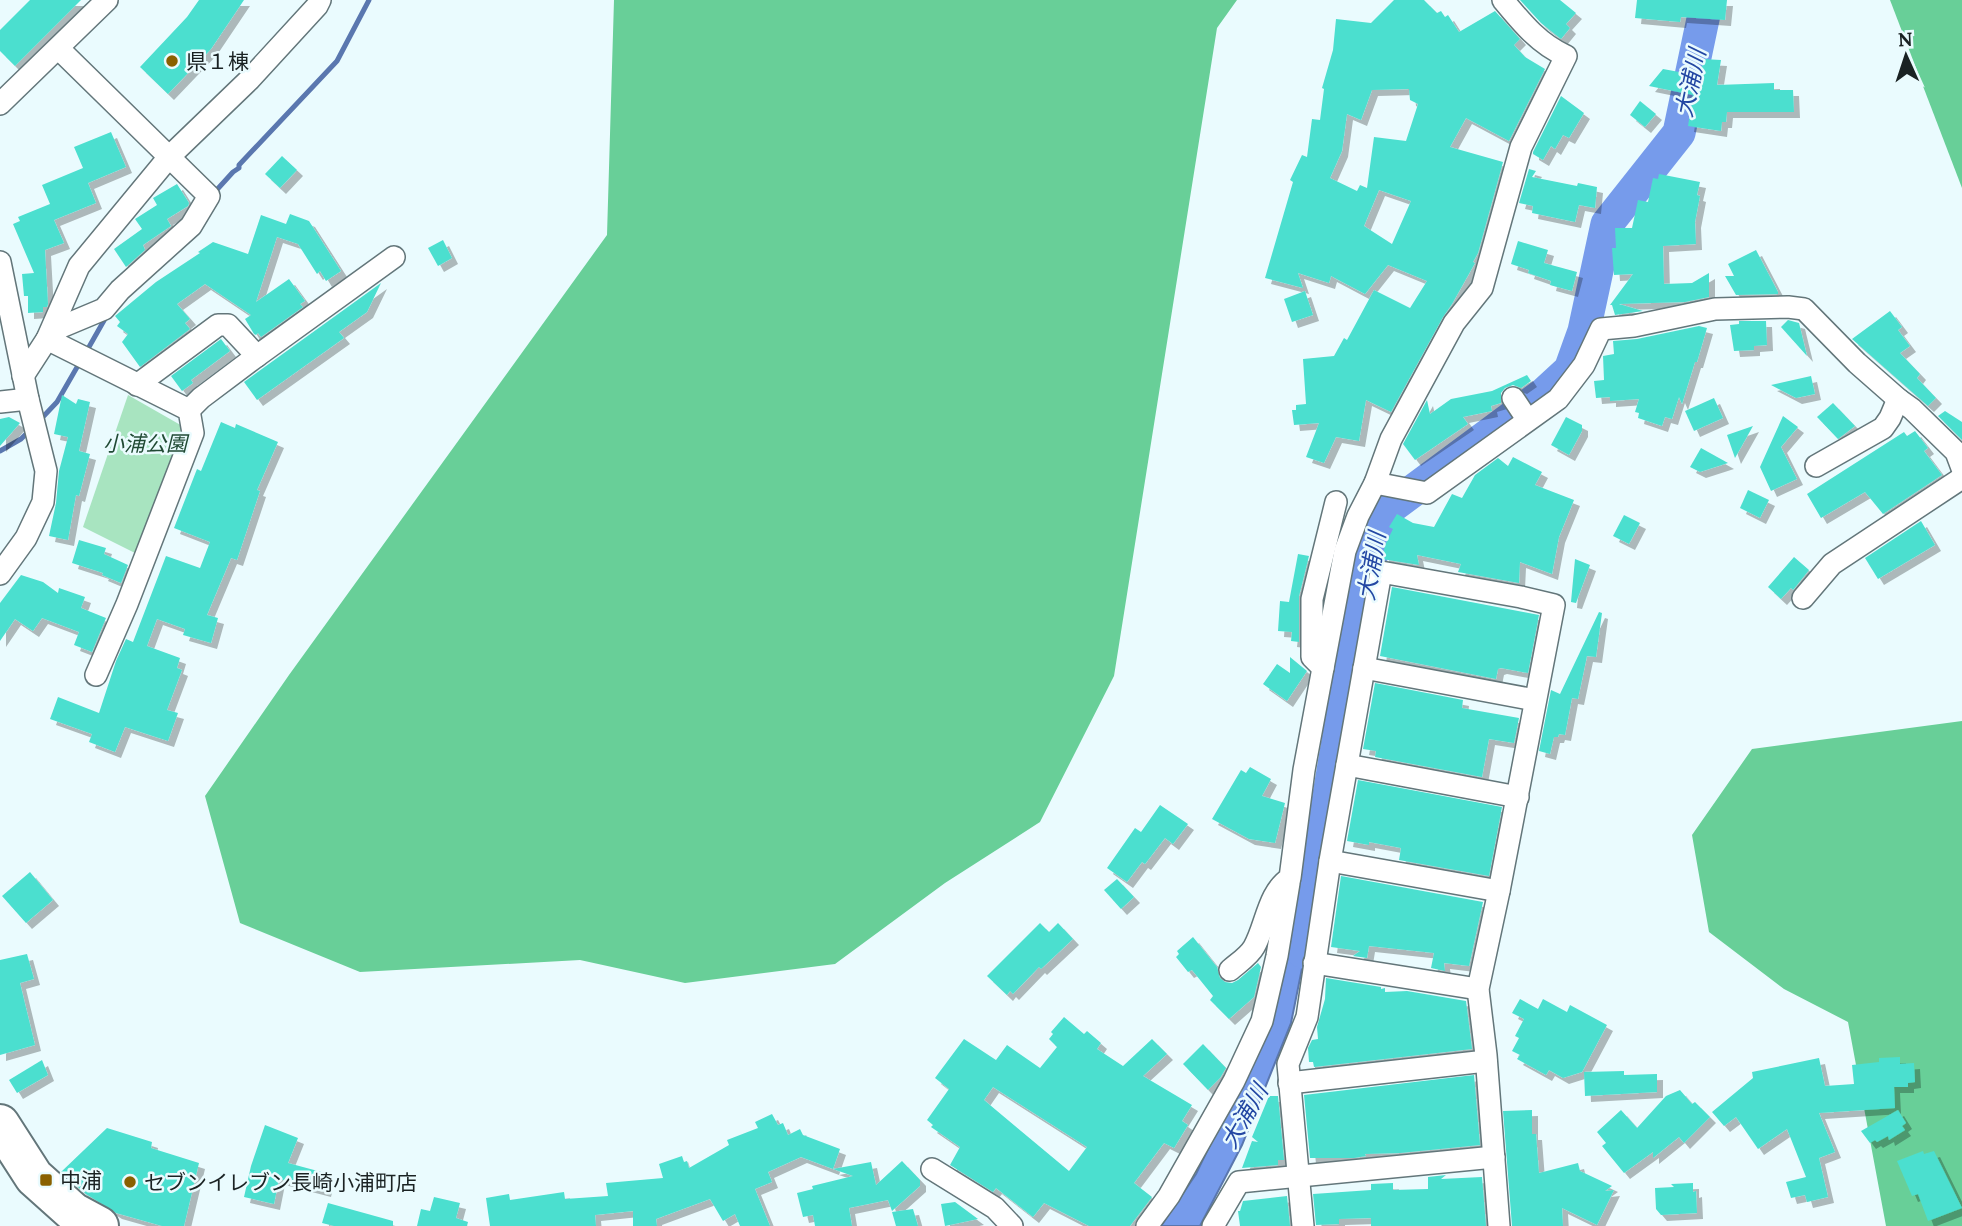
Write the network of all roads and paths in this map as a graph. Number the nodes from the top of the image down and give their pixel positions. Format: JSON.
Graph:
{"nodes":[{"id":1,"x":107,"y":0,"type":"edge"},
{"id":2,"x":320,"y":0,"type":"edge"},
{"id":3,"x":1503,"y":0,"type":"edge"},
{"id":4,"x":59,"y":49,"type":"junction"},
{"id":5,"x":0,"y":104,"type":"edge"},
{"id":6,"x":169,"y":157,"type":"junction"},
{"id":7,"x":394,"y":257,"type":"dead end"},
{"id":8,"x":0,"y":262,"type":"edge"},
{"id":9,"x":47,"y":339,"type":"junction"},
{"id":10,"x":257,"y":356,"type":"junction"},
{"id":11,"x":23,"y":376,"type":"junction"},
{"id":12,"x":137,"y":385,"type":"junction"},
{"id":13,"x":1514,"y":398,"type":"dead end"},
{"id":14,"x":28,"y":399,"type":"junction"},
{"id":15,"x":1898,"y":399,"type":"junction"},
{"id":16,"x":0,"y":402,"type":"edge"},
{"id":17,"x":189,"y":410,"type":"junction"},
{"id":18,"x":1527,"y":419,"type":"junction"},
{"id":19,"x":1816,"y":466,"type":"dead end"},
{"id":20,"x":1962,"y":468,"type":"edge"},
{"id":21,"x":1962,"y":478,"type":"edge"},
{"id":22,"x":1375,"y":484,"type":"junction"},
{"id":23,"x":1336,"y":502,"type":"dead end"},
{"id":24,"x":0,"y":574,"type":"edge"},
{"id":25,"x":1803,"y":598,"type":"dead end"},
{"id":26,"x":1323,"y":667,"type":"junction"},
{"id":27,"x":1364,"y":668,"type":"junction"},
{"id":28,"x":96,"y":675,"type":"dead end"},
{"id":29,"x":1535,"y":700,"type":"junction"},
{"id":30,"x":1347,"y":765,"type":"junction"},
{"id":31,"x":1518,"y":797,"type":"junction"},
{"id":32,"x":1330,"y":862,"type":"junction"},
{"id":33,"x":1290,"y":878,"type":"junction"},
{"id":34,"x":1499,"y":891,"type":"junction"},
{"id":35,"x":1253,"y":949,"type":"junction"},
{"id":36,"x":1277,"y":956,"type":"junction"},
{"id":37,"x":1314,"y":963,"type":"junction"},
{"id":38,"x":1230,"y":970,"type":"dead end"},
{"id":39,"x":1478,"y":989,"type":"junction"},
{"id":40,"x":1486,"y":1061,"type":"junction"},
{"id":41,"x":1289,"y":1083,"type":"junction"},
{"id":42,"x":0,"y":1124,"type":"edge"},
{"id":43,"x":1494,"y":1157,"type":"junction"},
{"id":44,"x":932,"y":1169,"type":"dead end"},
{"id":45,"x":1299,"y":1177,"type":"junction"},
{"id":46,"x":99,"y":1226,"type":"edge"},
{"id":47,"x":1012,"y":1226,"type":"edge"},
{"id":48,"x":1147,"y":1226,"type":"edge"},
{"id":49,"x":1213,"y":1226,"type":"edge"},
{"id":50,"x":1303,"y":1226,"type":"edge"},
{"id":51,"x":1499,"y":1226,"type":"edge"}],
"edges":[{"from":1,"to":4,"type":"street"},
{"from":2,"to":6,"type":"street"},
{"from":3,"to":22,"type":"street"},
{"from":4,"to":5,"type":"street"},
{"from":4,"to":6,"type":"street"},
{"from":6,"to":9,"type":"street"},
{"from":6,"to":9,"type":"street"},
{"from":7,"to":10,"type":"street"},
{"from":8,"to":11,"type":"street"},
{"from":9,"to":11,"type":"street"},
{"from":9,"to":12,"type":"street"},
{"from":10,"to":12,"type":"street"},
{"from":10,"to":17,"type":"street"},
{"from":11,"to":14,"type":"street"},
{"from":12,"to":17,"type":"street"},
{"from":13,"to":18,"type":"street"},
{"from":14,"to":16,"type":"street"},
{"from":14,"to":24,"type":"street"},
{"from":15,"to":18,"type":"street"},
{"from":15,"to":19,"type":"street"},
{"from":15,"to":20,"type":"street"},
{"from":17,"to":28,"type":"street"},
{"from":18,"to":22,"type":"street"},
{"from":21,"to":25,"type":"street"},
{"from":22,"to":26,"type":"street"},
{"from":23,"to":26,"type":"street"},
{"from":26,"to":33,"type":"street"},
{"from":27,"to":29,"type":"street"},
{"from":27,"to":29,"type":"street"},
{"from":27,"to":30,"type":"street"},
{"from":29,"to":31,"type":"street"},
{"from":30,"to":31,"type":"street"},
{"from":30,"to":32,"type":"street"},
{"from":31,"to":34,"type":"street"},
{"from":32,"to":34,"type":"street"},
{"from":32,"to":37,"type":"street"},
{"from":33,"to":35,"type":"street"},
{"from":33,"to":36,"type":"street"},
{"from":34,"to":39,"type":"street"},
{"from":35,"to":36,"type":"street"},
{"from":35,"to":38,"type":"street"},
{"from":36,"to":48,"type":"street"},
{"from":37,"to":39,"type":"street"},
{"from":37,"to":41,"type":"street"},
{"from":39,"to":40,"type":"street"},
{"from":40,"to":41,"type":"street"},
{"from":40,"to":43,"type":"street"},
{"from":41,"to":45,"type":"street"},
{"from":42,"to":46,"type":"highway"},
{"from":43,"to":45,"type":"street"},
{"from":43,"to":51,"type":"street"},
{"from":44,"to":47,"type":"street"},
{"from":45,"to":49,"type":"street"},
{"from":45,"to":50,"type":"street"}]}
